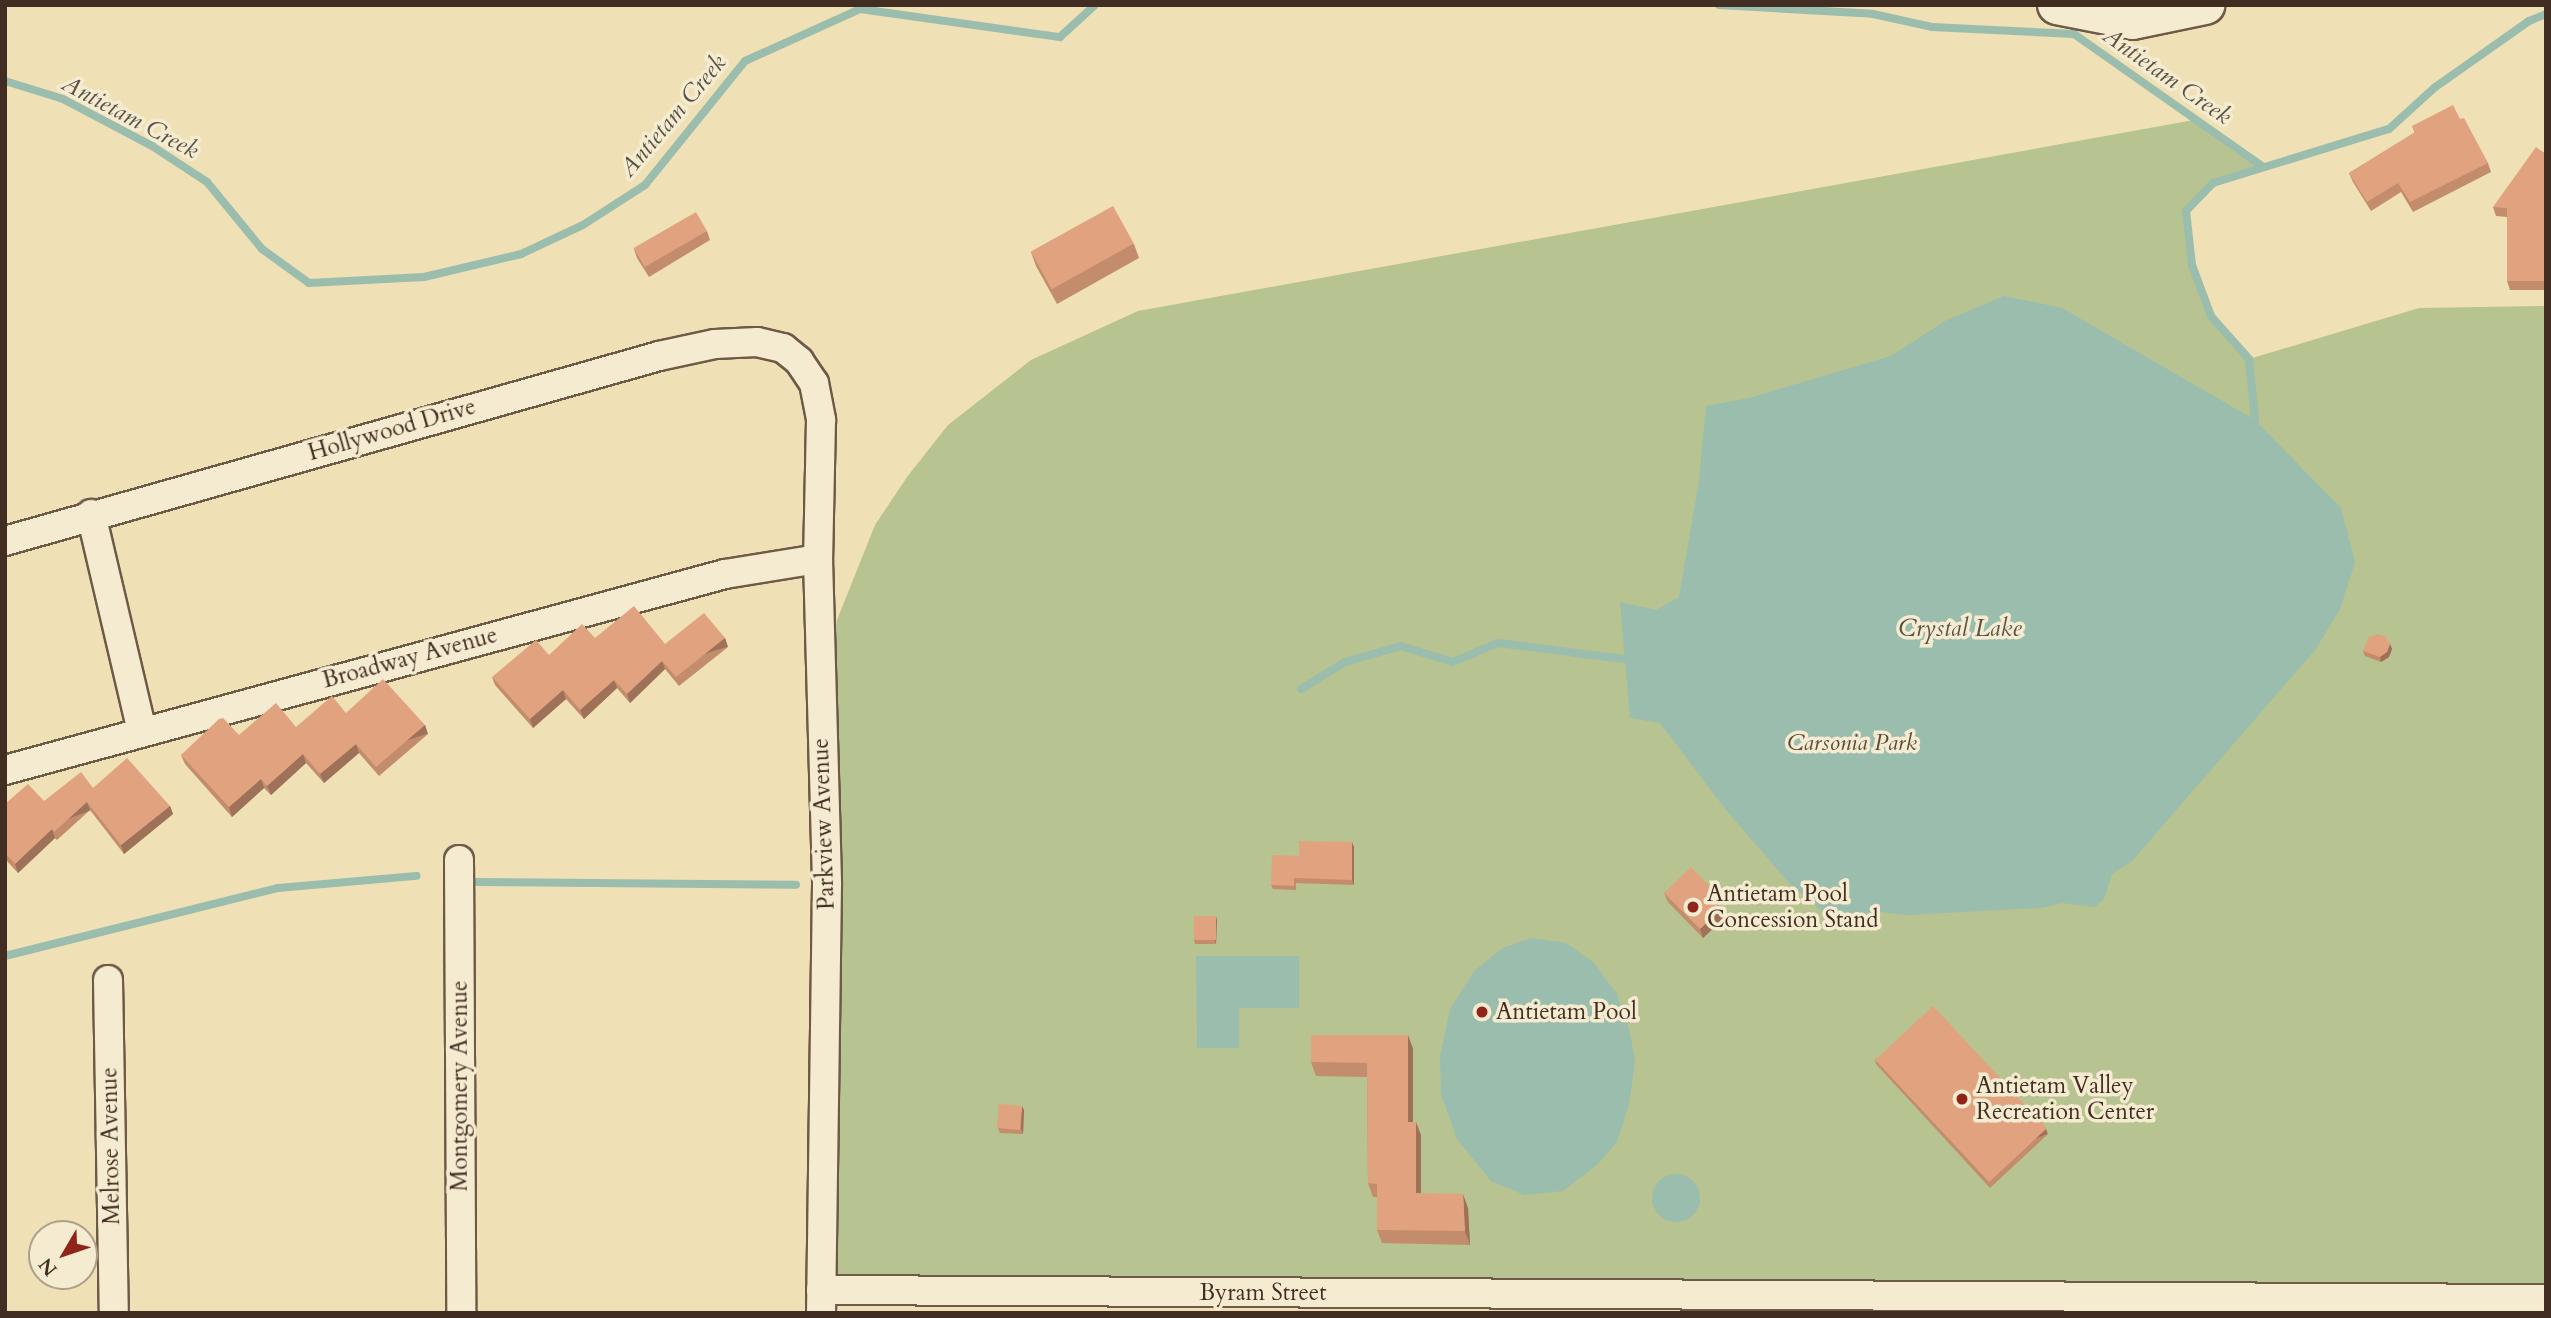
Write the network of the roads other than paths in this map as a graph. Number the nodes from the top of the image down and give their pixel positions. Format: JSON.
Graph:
{"nodes":[{"id":1,"x":2057,"y":5,"type":"edge"},
{"id":2,"x":2205,"y":5,"type":"edge"},
{"id":3,"x":783,"y":348,"type":"joint"},
{"id":4,"x":91,"y":514,"type":"junction"},
{"id":5,"x":5,"y":541,"type":"edge"},
{"id":6,"x":818,"y":559,"type":"junction"},
{"id":7,"x":142,"y":731,"type":"junction"},
{"id":8,"x":5,"y":770,"type":"edge"},
{"id":9,"x":459,"y":860,"type":"dead end"},
{"id":10,"x":108,"y":980,"type":"dead end"},
{"id":11,"x":2546,"y":1299,"type":"edge"},
{"id":12,"x":821,"y":1301,"type":"edge"},
{"id":13,"x":1914,"y":1305,"type":"edge"},
{"id":14,"x":2482,"y":1305,"type":"edge"},
{"id":15,"x":114,"y":1313,"type":"edge"},
{"id":16,"x":461,"y":1313,"type":"edge"}],
"edges":[{"from":1,"to":2,"type":"street"},
{"from":3,"to":4,"type":"street","name":"Hollywood Drive"},
{"from":3,"to":6,"type":"street","name":"Parkview Avenue"},
{"from":4,"to":5,"type":"street","name":"Hollywood Drive"},
{"from":4,"to":7,"type":"street"},
{"from":6,"to":7,"type":"street","name":"Broadway Avenue"},
{"from":6,"to":12,"type":"street","name":"Parkview Avenue"},
{"from":7,"to":8,"type":"street","name":"Broadway Avenue"},
{"from":9,"to":16,"type":"street","name":"Montgomery Avenue"},
{"from":10,"to":15,"type":"street","name":"Melrose Avenue"},
{"from":11,"to":14,"type":"street","name":"Byram Street"},
{"from":12,"to":13,"type":"street","name":"Byram Street"},
{"from":13,"to":14,"type":"street","name":"Byram Street"}]}
